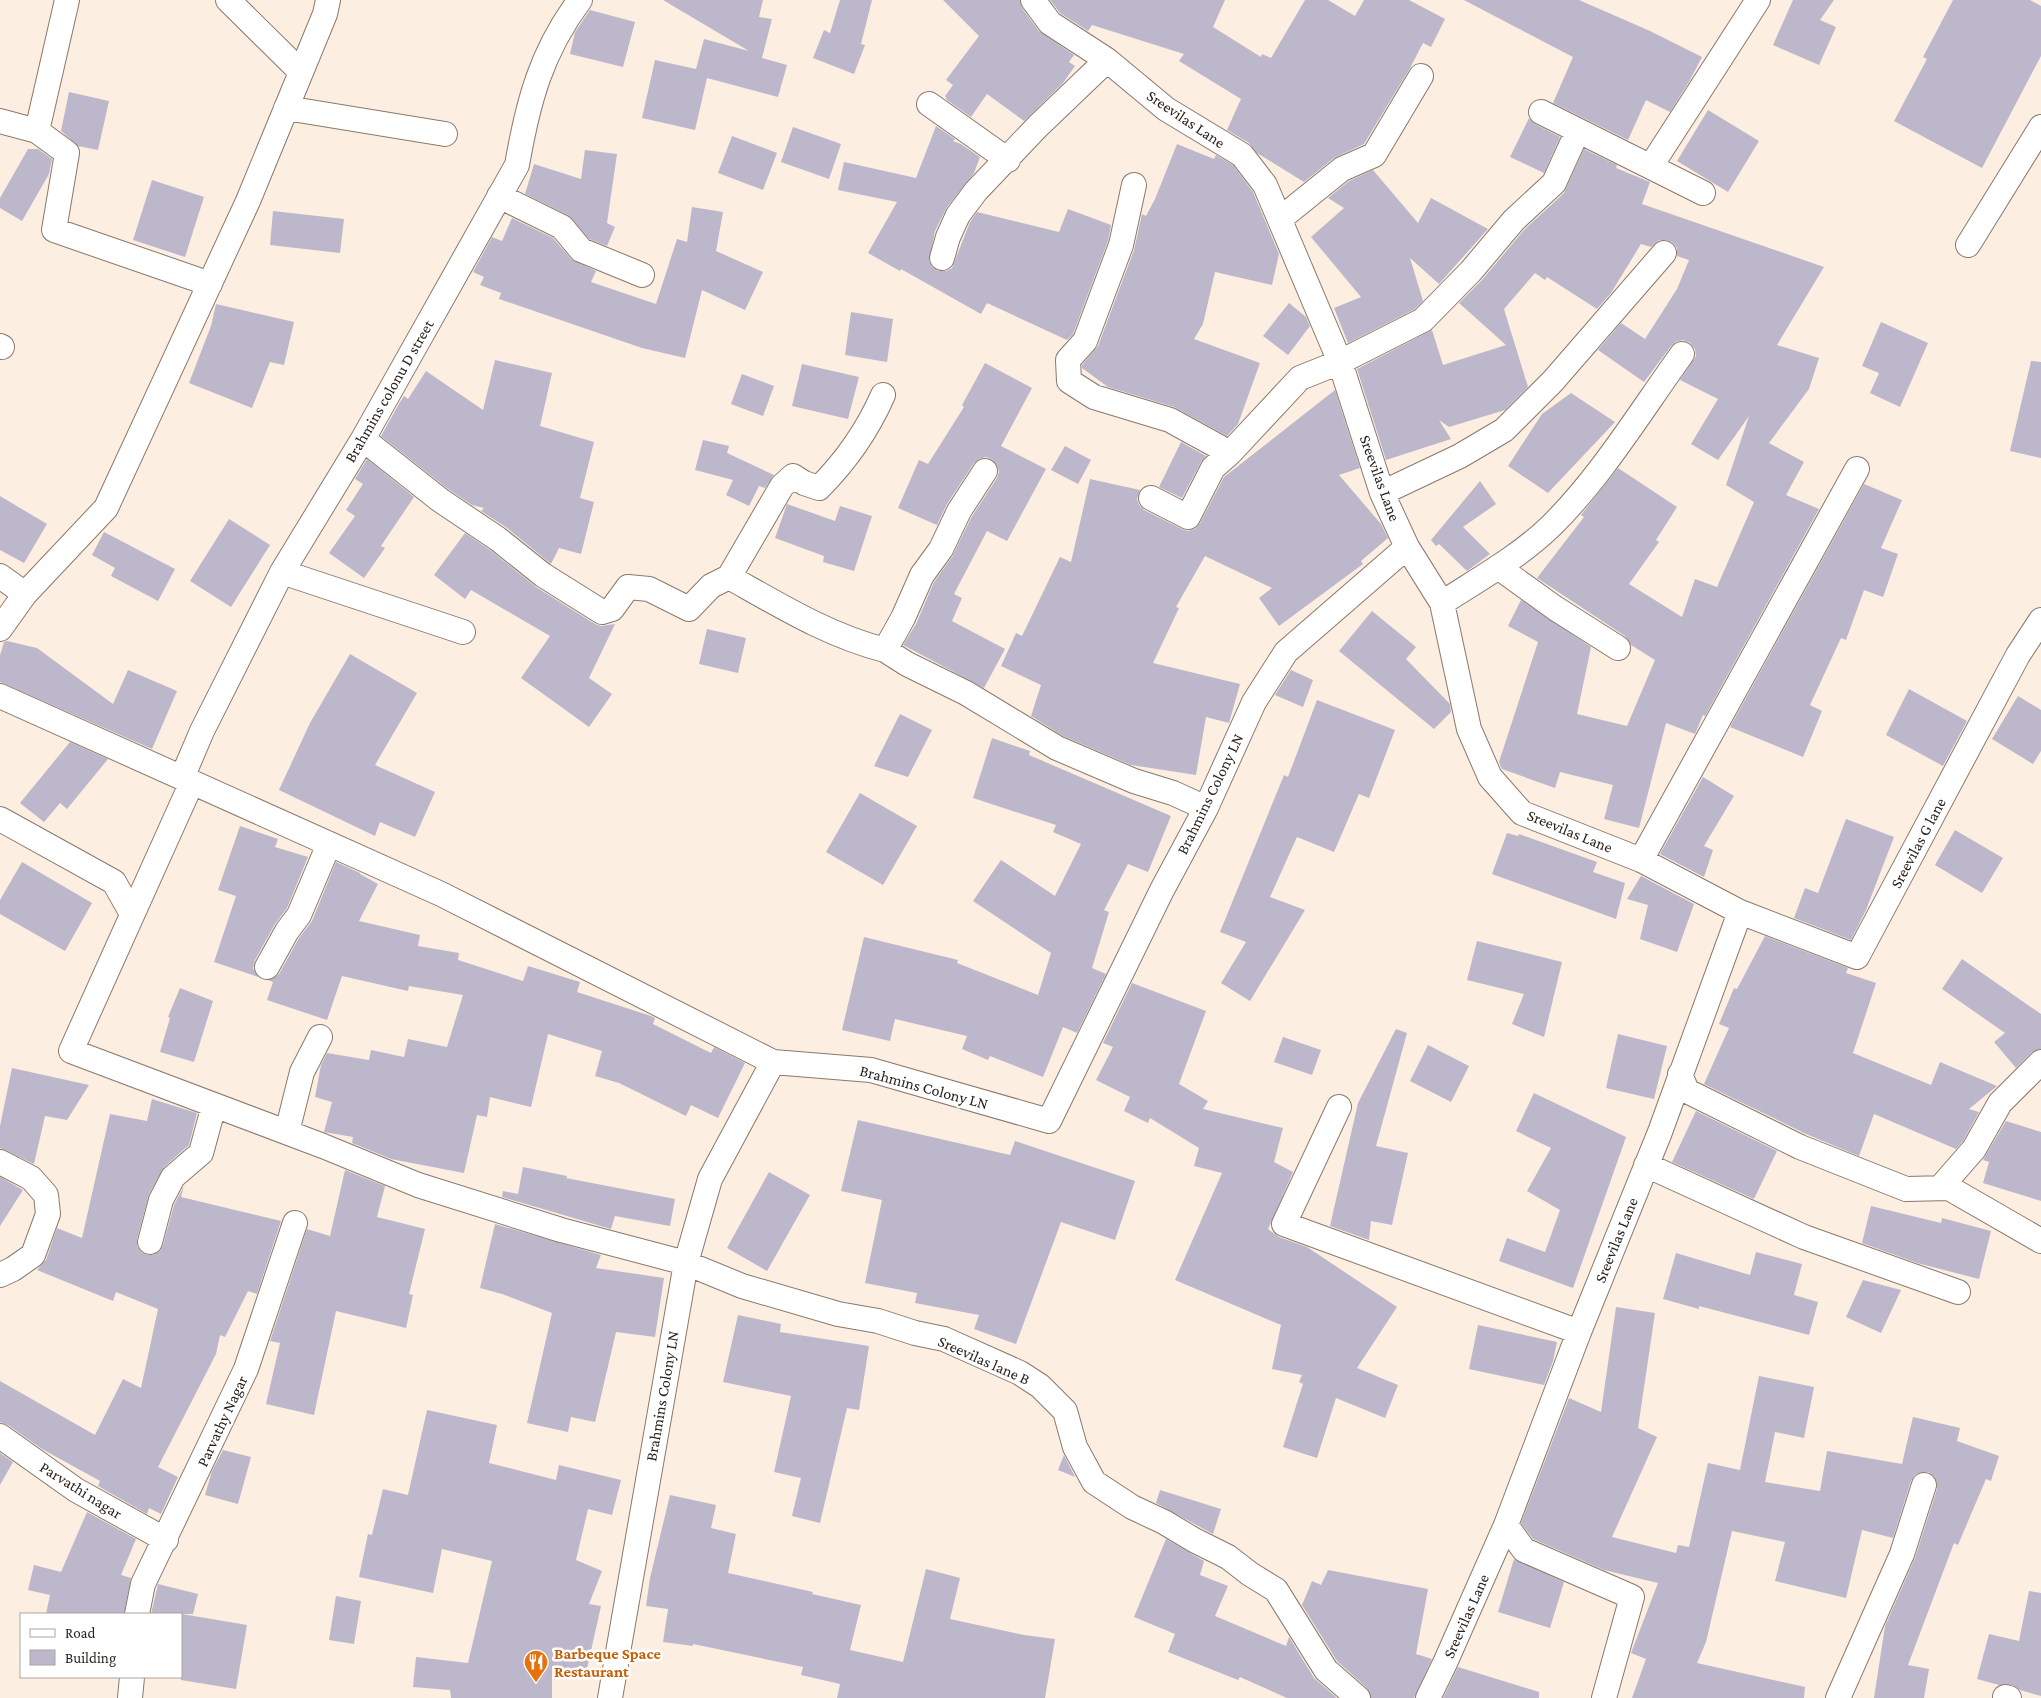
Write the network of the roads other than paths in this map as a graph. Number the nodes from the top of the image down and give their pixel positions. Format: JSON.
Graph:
{"nodes":[{"id":1,"x":67,"y":0,"type":"edge"},
{"id":2,"x":228,"y":0,"type":"edge"},
{"id":3,"x":328,"y":0,"type":"edge"},
{"id":4,"x":580,"y":0,"type":"edge"},
{"id":5,"x":1033,"y":0,"type":"edge"},
{"id":6,"x":1758,"y":0,"type":"edge"},
{"id":7,"x":1107,"y":60,"type":"junction"},
{"id":8,"x":301,"y":72,"type":"junction"},
{"id":9,"x":1421,"y":76,"type":"dead end"},
{"id":10,"x":929,"y":104,"type":"dead end"},
{"id":11,"x":286,"y":108,"type":"junction"},
{"id":12,"x":1540,"y":112,"type":"dead end"},
{"id":13,"x":0,"y":121,"type":"edge"},
{"id":14,"x":2041,"y":127,"type":"edge"},
{"id":15,"x":37,"y":131,"type":"junction"},
{"id":16,"x":446,"y":134,"type":"dead end"},
{"id":17,"x":1574,"y":139,"type":"dead end"},
{"id":18,"x":1008,"y":160,"type":"junction"},
{"id":19,"x":1652,"y":166,"type":"junction"},
{"id":20,"x":1134,"y":185,"type":"dead end"},
{"id":21,"x":1704,"y":193,"type":"dead end"},
{"id":22,"x":499,"y":196,"type":"junction"},
{"id":23,"x":1280,"y":219,"type":"junction"},
{"id":24,"x":1968,"y":245,"type":"dead end"},
{"id":25,"x":1664,"y":252,"type":"dead end"},
{"id":26,"x":942,"y":258,"type":"dead end"},
{"id":27,"x":642,"y":274,"type":"dead end"},
{"id":28,"x":210,"y":284,"type":"junction"},
{"id":29,"x":1682,"y":354,"type":"dead end"},
{"id":30,"x":1340,"y":362,"type":"junction"},
{"id":31,"x":883,"y":395,"type":"dead end"},
{"id":32,"x":363,"y":439,"type":"junction"},
{"id":33,"x":1230,"y":453,"type":"junction"},
{"id":34,"x":1857,"y":468,"type":"dead end"},
{"id":35,"x":985,"y":471,"type":"dead end"},
{"id":36,"x":1382,"y":494,"type":"junction"},
{"id":37,"x":1151,"y":498,"type":"dead end"},
{"id":38,"x":1407,"y":547,"type":"junction"},
{"id":39,"x":1498,"y":567,"type":"junction"},
{"id":40,"x":282,"y":572,"type":"junction"},
{"id":41,"x":0,"y":576,"type":"edge"},
{"id":42,"x":729,"y":577,"type":"junction"},
{"id":43,"x":25,"y":594,"type":"junction"},
{"id":44,"x":1442,"y":603,"type":"junction"},
{"id":45,"x":2041,"y":620,"type":"edge"},
{"id":46,"x":0,"y":629,"type":"edge"},
{"id":47,"x":463,"y":632,"type":"dead end"},
{"id":48,"x":1618,"y":648,"type":"dead end"},
{"id":49,"x":885,"y":650,"type":"junction"},
{"id":50,"x":0,"y":696,"type":"edge"},
{"id":51,"x":187,"y":780,"type":"junction"},
{"id":52,"x":1206,"y":808,"type":"junction"},
{"id":53,"x":0,"y":819,"type":"edge"},
{"id":54,"x":329,"y":844,"type":"junction"},
{"id":55,"x":1641,"y":860,"type":"junction"},
{"id":56,"x":1740,"y":912,"type":"junction"},
{"id":57,"x":132,"y":914,"type":"junction"},
{"id":58,"x":267,"y":967,"type":"dead end"},
{"id":59,"x":320,"y":1037,"type":"dead end"},
{"id":60,"x":772,"y":1062,"type":"junction"},
{"id":61,"x":2041,"y":1062,"type":"edge"},
{"id":62,"x":1680,"y":1074,"type":"junction"},
{"id":63,"x":214,"y":1105,"type":"junction"},
{"id":64,"x":1340,"y":1107,"type":"dead end"},
{"id":65,"x":287,"y":1132,"type":"junction"},
{"id":66,"x":0,"y":1162,"type":"edge"},
{"id":67,"x":1646,"y":1165,"type":"junction"},
{"id":68,"x":1940,"y":1188,"type":"junction"},
{"id":69,"x":295,"y":1223,"type":"dead end"},
{"id":70,"x":2041,"y":1241,"type":"edge"},
{"id":71,"x":150,"y":1242,"type":"dead end"},
{"id":72,"x":686,"y":1263,"type":"junction"},
{"id":73,"x":0,"y":1275,"type":"edge"},
{"id":74,"x":1958,"y":1292,"type":"dead end"},
{"id":75,"x":1580,"y":1332,"type":"junction"},
{"id":76,"x":0,"y":1436,"type":"edge"},
{"id":77,"x":1924,"y":1485,"type":"dead end"},
{"id":78,"x":1506,"y":1525,"type":"junction"},
{"id":79,"x":166,"y":1540,"type":"junction"},
{"id":80,"x":137,"y":1613,"type":"edge"},
{"id":81,"x":132,"y":1678,"type":"edge"},
{"id":82,"x":130,"y":1698,"type":"edge"},
{"id":83,"x":610,"y":1698,"type":"edge"},
{"id":84,"x":1358,"y":1698,"type":"edge"},
{"id":85,"x":1428,"y":1698,"type":"edge"},
{"id":86,"x":1604,"y":1698,"type":"edge"},
{"id":87,"x":1838,"y":1698,"type":"edge"}],
"edges":[{"from":1,"to":15,"type":"street"},
{"from":2,"to":8,"type":"street"},
{"from":3,"to":8,"type":"street"},
{"from":4,"to":22,"type":"street","name":"Brahmins colonu D street"},
{"from":5,"to":7,"type":"street","name":"Sreevilas Lane"},
{"from":6,"to":19,"type":"street"},
{"from":7,"to":18,"type":"street"},
{"from":7,"to":23,"type":"street","name":"Sreevilas Lane"},
{"from":8,"to":11,"type":"street"},
{"from":9,"to":23,"type":"street"},
{"from":10,"to":18,"type":"street"},
{"from":11,"to":16,"type":"street"},
{"from":11,"to":28,"type":"street"},
{"from":12,"to":19,"type":"street"},
{"from":13,"to":15,"type":"street"},
{"from":14,"to":24,"type":"street"},
{"from":15,"to":28,"type":"street"},
{"from":17,"to":30,"type":"street"},
{"from":18,"to":26,"type":"street"},
{"from":19,"to":21,"type":"street"},
{"from":20,"to":33,"type":"street"},
{"from":22,"to":27,"type":"street"},
{"from":22,"to":32,"type":"street","name":"Brahmins colonu D street"},
{"from":23,"to":30,"type":"street","name":"Sreevilas Lane"},
{"from":25,"to":36,"type":"street"},
{"from":28,"to":43,"type":"street"},
{"from":29,"to":39,"type":"street"},
{"from":30,"to":33,"type":"street"},
{"from":30,"to":36,"type":"street","name":"Sreevilas Lane"},
{"from":31,"to":42,"type":"street"},
{"from":32,"to":40,"type":"street","name":"Brahmins colonu D street"},
{"from":32,"to":42,"type":"street"},
{"from":33,"to":37,"type":"street"},
{"from":34,"to":55,"type":"street"},
{"from":35,"to":49,"type":"street"},
{"from":36,"to":38,"type":"street","name":"Sreevilas Lane"},
{"from":38,"to":44,"type":"street","name":"Sreevilas Lane"},
{"from":38,"to":52,"type":"street","name":"Brahmins Colony LN"},
{"from":39,"to":44,"type":"street"},
{"from":39,"to":48,"type":"street"},
{"from":40,"to":47,"type":"street"},
{"from":40,"to":51,"type":"street","name":"Brahmins colonu D street"},
{"from":41,"to":43,"type":"street"},
{"from":42,"to":49,"type":"street"},
{"from":43,"to":46,"type":"street"},
{"from":44,"to":55,"type":"street","name":"Sreevilas Lane"},
{"from":45,"to":56,"type":"street","name":"Sreevilas G lane"},
{"from":49,"to":52,"type":"street"},
{"from":50,"to":51,"type":"street"},
{"from":51,"to":54,"type":"street"},
{"from":51,"to":57,"type":"street","name":"Brahmins colonu D street"},
{"from":52,"to":60,"type":"street","name":"Brahmins Colony LN"},
{"from":53,"to":57,"type":"street"},
{"from":54,"to":58,"type":"street"},
{"from":54,"to":60,"type":"street"},
{"from":55,"to":56,"type":"street","name":"Sreevilas Lane"},
{"from":56,"to":62,"type":"street","name":"Sreevilas Lane"},
{"from":57,"to":63,"type":"street","name":"Brahmins colonu D street"},
{"from":59,"to":65,"type":"street"},
{"from":60,"to":72,"type":"street","name":"Brahmins Colony LN"},
{"from":61,"to":68,"type":"street"},
{"from":62,"to":67,"type":"street","name":"Sreevilas Lane"},
{"from":62,"to":68,"type":"street"},
{"from":63,"to":65,"type":"street","name":"Sreevilas lane B"},
{"from":63,"to":71,"type":"street"},
{"from":64,"to":75,"type":"street"},
{"from":65,"to":72,"type":"street","name":"Sreevilas lane B"},
{"from":66,"to":73,"type":"street"},
{"from":67,"to":74,"type":"street"},
{"from":67,"to":75,"type":"street","name":"Sreevilas Lane"},
{"from":68,"to":70,"type":"street"},
{"from":69,"to":79,"type":"street","name":"Parvathy Nagar"},
{"from":72,"to":83,"type":"street","name":"Brahmins Colony LN"},
{"from":72,"to":84,"type":"street","name":"Sreevilas lane B"},
{"from":75,"to":78,"type":"street","name":"Sreevilas Lane"},
{"from":76,"to":79,"type":"street","name":"Parvathi nagar"},
{"from":77,"to":87,"type":"street"},
{"from":78,"to":85,"type":"street","name":"Sreevilas Lane"},
{"from":78,"to":86,"type":"street"},
{"from":79,"to":80,"type":"street","name":"Parvathy Nagar"},
{"from":81,"to":82,"type":"street"}]}
